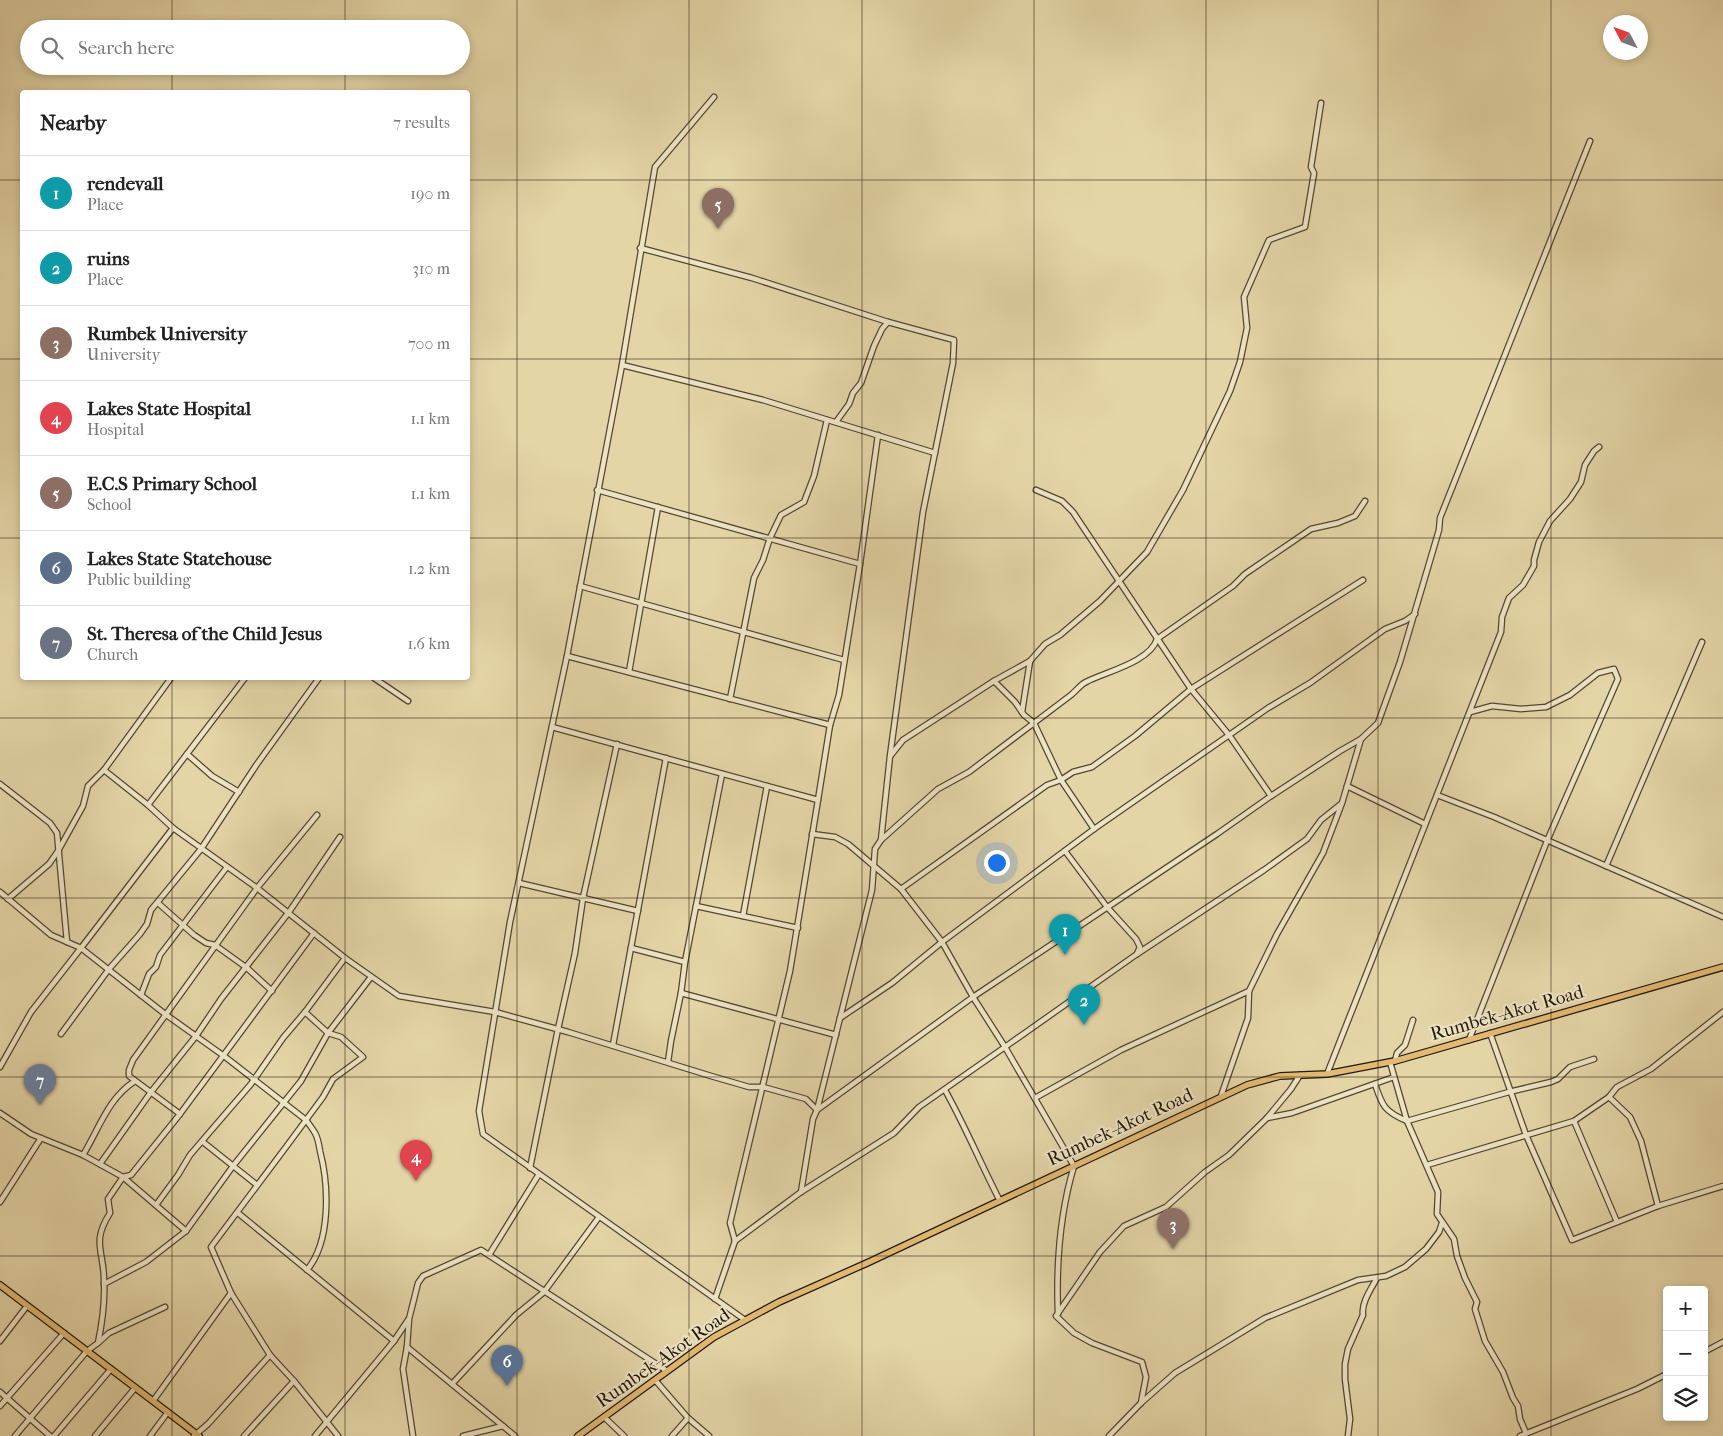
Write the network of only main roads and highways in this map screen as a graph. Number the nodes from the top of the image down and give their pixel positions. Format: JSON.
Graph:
{"nodes":[{"id":1,"x":1723,"y":968,"type":"edge"},
{"id":2,"x":0,"y":1285,"type":"edge"},
{"id":3,"x":197,"y":1435,"type":"edge"},
{"id":4,"x":578,"y":1436,"type":"edge"}],
"edges":[{"from":1,"to":4,"type":"main road","name":"Rumbek-Akot Road"},
{"from":2,"to":3,"type":"main road"}]}
